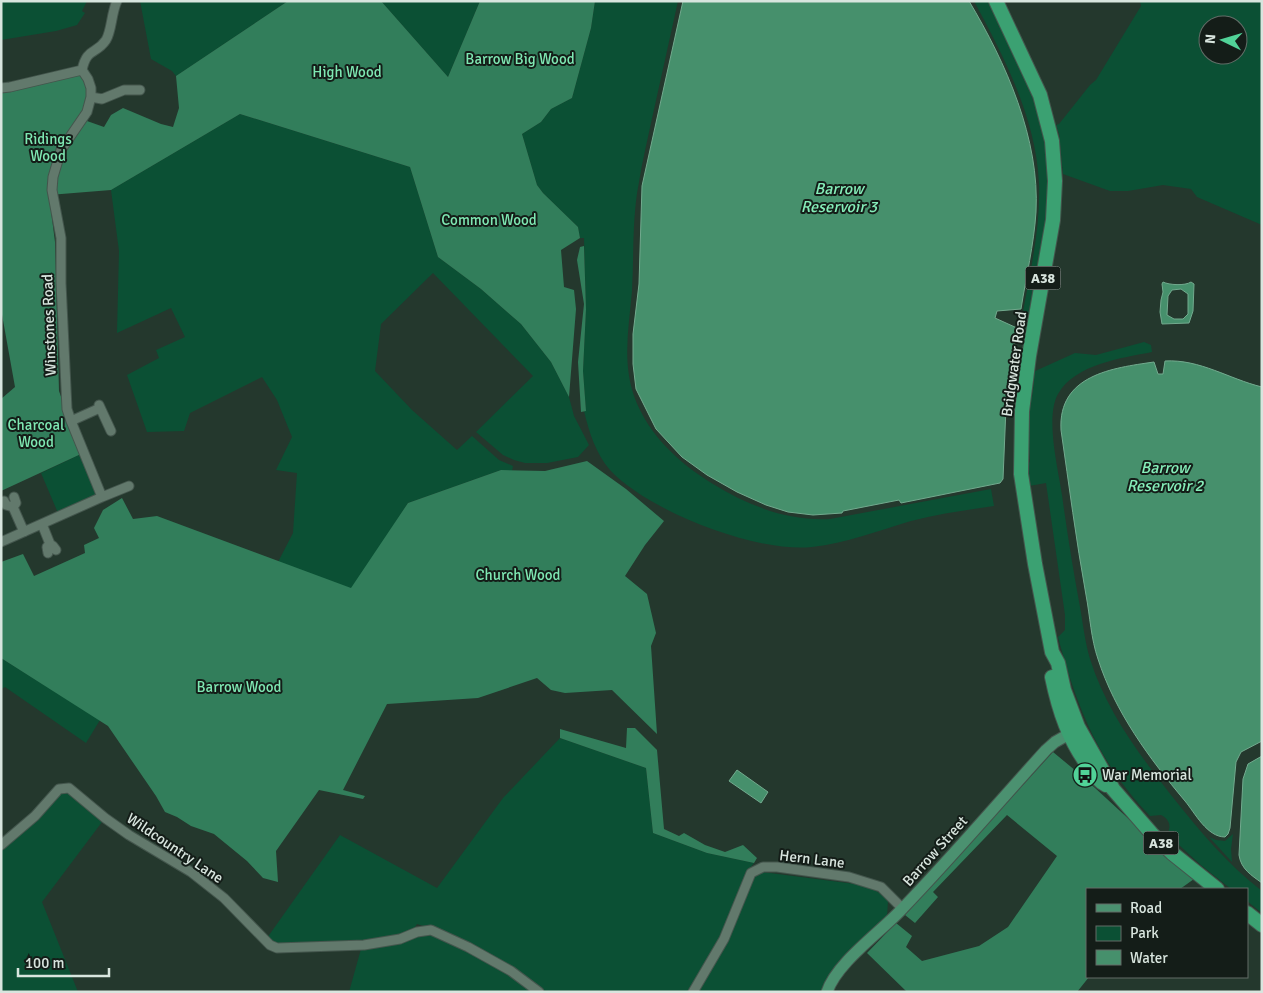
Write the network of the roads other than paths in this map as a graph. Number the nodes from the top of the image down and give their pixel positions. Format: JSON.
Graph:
{"nodes":[{"id":1,"x":117,"y":1,"type":"edge"},
{"id":2,"x":996,"y":1,"type":"edge"},
{"id":3,"x":82,"y":70,"type":"junction"},
{"id":4,"x":1,"y":88,"type":"edge"},
{"id":5,"x":140,"y":90,"type":"dead end"},
{"id":6,"x":91,"y":98,"type":"junction"},
{"id":7,"x":70,"y":421,"type":"junction"},
{"id":8,"x":111,"y":431,"type":"dead end"},
{"id":9,"x":128,"y":486,"type":"dead end"},
{"id":10,"x":14,"y":497,"type":"dead end"},
{"id":11,"x":102,"y":497,"type":"junction"},
{"id":12,"x":4,"y":500,"type":"dead end"},
{"id":13,"x":13,"y":507,"type":"junction"},
{"id":14,"x":42,"y":524,"type":"junction"},
{"id":15,"x":24,"y":532,"type":"junction"},
{"id":16,"x":1,"y":542,"type":"edge"},
{"id":17,"x":51,"y":549,"type":"dead end"},
{"id":18,"x":1052,"y":652,"type":"junction"},
{"id":19,"x":1070,"y":705,"type":"junction"},
{"id":20,"x":1069,"y":734,"type":"junction"},
{"id":21,"x":1084,"y":738,"type":"junction"},
{"id":22,"x":1111,"y":784,"type":"junction"},
{"id":23,"x":1,"y":845,"type":"edge"},
{"id":24,"x":1216,"y":888,"type":"edge"},
{"id":25,"x":903,"y":909,"type":"junction"},
{"id":26,"x":1248,"y":914,"type":"edge"},
{"id":27,"x":1262,"y":925,"type":"edge"},
{"id":28,"x":539,"y":992,"type":"edge"},
{"id":29,"x":692,"y":992,"type":"edge"},
{"id":30,"x":827,"y":992,"type":"edge"}],
"edges":[{"from":1,"to":3,"type":"street"},
{"from":2,"to":18,"type":"highway","name":"Bridgwater Road","number":"A38"},
{"from":3,"to":4,"type":"street"},
{"from":3,"to":6,"type":"street"},
{"from":5,"to":6,"type":"street"},
{"from":6,"to":7,"type":"street","name":"Winstones Road"},
{"from":7,"to":8,"type":"street"},
{"from":7,"to":11,"type":"street","name":"Winstones Road"},
{"from":9,"to":11,"type":"street"},
{"from":10,"to":13,"type":"street"},
{"from":11,"to":14,"type":"street"},
{"from":12,"to":13,"type":"street"},
{"from":13,"to":15,"type":"street"},
{"from":14,"to":15,"type":"street"},
{"from":14,"to":17,"type":"street"},
{"from":15,"to":16,"type":"street"},
{"from":18,"to":19,"type":"highway","name":"Bridgwater Road","number":"A38"},
{"from":18,"to":20,"type":"highway","name":"Bridgwater Road","number":"A38"},
{"from":19,"to":20,"type":"highway"},
{"from":19,"to":21,"type":"highway","name":"Bridgwater Road","number":"A38"},
{"from":19,"to":22,"type":"highway"},
{"from":20,"to":21,"type":"highway"},
{"from":20,"to":22,"type":"highway","name":"Bridgwater Road","number":"A38"},
{"from":20,"to":25,"type":"main road","name":"Barrow Street"},
{"from":21,"to":22,"type":"highway","name":"Bridgwater Road","number":"A38"},
{"from":22,"to":24,"type":"highway","name":"Bridgwater Road","number":"A38"},
{"from":23,"to":28,"type":"street","name":"Wildcountry Lane"},
{"from":25,"to":29,"type":"street","name":"Hern Lane"},
{"from":25,"to":30,"type":"main road","name":"Barrow Street"},
{"from":26,"to":27,"type":"highway"}]}
